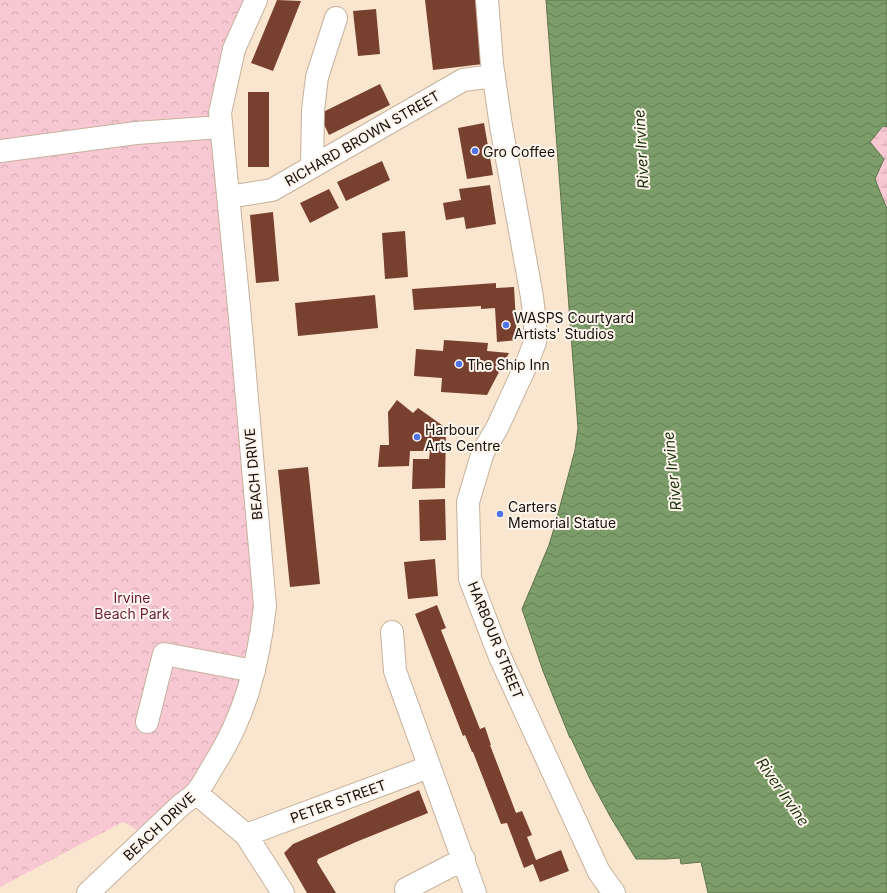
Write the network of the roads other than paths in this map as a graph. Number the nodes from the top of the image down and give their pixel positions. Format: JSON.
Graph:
{"nodes":[{"id":1,"x":256,"y":0,"type":"edge"},
{"id":2,"x":487,"y":0,"type":"edge"},
{"id":3,"x":336,"y":18,"type":"dead end"},
{"id":4,"x":494,"y":76,"type":"junction"},
{"id":5,"x":221,"y":127,"type":"junction"},
{"id":6,"x":0,"y":151,"type":"edge"},
{"id":7,"x":312,"y":167,"type":"junction"},
{"id":8,"x":228,"y":197,"type":"junction"},
{"id":9,"x":392,"y":632,"type":"dead end"},
{"id":10,"x":254,"y":671,"type":"junction"},
{"id":11,"x":147,"y":722,"type":"dead end"},
{"id":12,"x":430,"y":767,"type":"junction"},
{"id":13,"x":196,"y":793,"type":"junction"},
{"id":14,"x":246,"y":835,"type":"junction"},
{"id":15,"x":464,"y":859,"type":"junction"},
{"id":16,"x":406,"y":889,"type":"dead end"},
{"id":17,"x":88,"y":893,"type":"edge"},
{"id":18,"x":282,"y":893,"type":"edge"},
{"id":19,"x":475,"y":893,"type":"edge"},
{"id":20,"x":614,"y":893,"type":"edge"}],
"edges":[{"from":1,"to":5,"type":"street","name":"BEACH DRIVE"},
{"from":2,"to":4,"type":"street","name":"HARBOUR STREET"},
{"from":3,"to":7,"type":"street"},
{"from":4,"to":7,"type":"street","name":"RICHARD BROWN STREET"},
{"from":4,"to":20,"type":"street","name":"HARBOUR STREET"},
{"from":5,"to":6,"type":"street"},
{"from":5,"to":8,"type":"street","name":"BEACH DRIVE"},
{"from":7,"to":8,"type":"street","name":"RICHARD BROWN STREET"},
{"from":8,"to":10,"type":"street","name":"BEACH DRIVE"},
{"from":9,"to":12,"type":"street"},
{"from":10,"to":11,"type":"street"},
{"from":10,"to":13,"type":"street","name":"BEACH DRIVE"},
{"from":12,"to":14,"type":"street","name":"PETER STREET"},
{"from":12,"to":15,"type":"street"},
{"from":13,"to":14,"type":"street"},
{"from":13,"to":17,"type":"street","name":"BEACH DRIVE"},
{"from":14,"to":18,"type":"street"},
{"from":15,"to":16,"type":"street"},
{"from":15,"to":19,"type":"street"}]}
